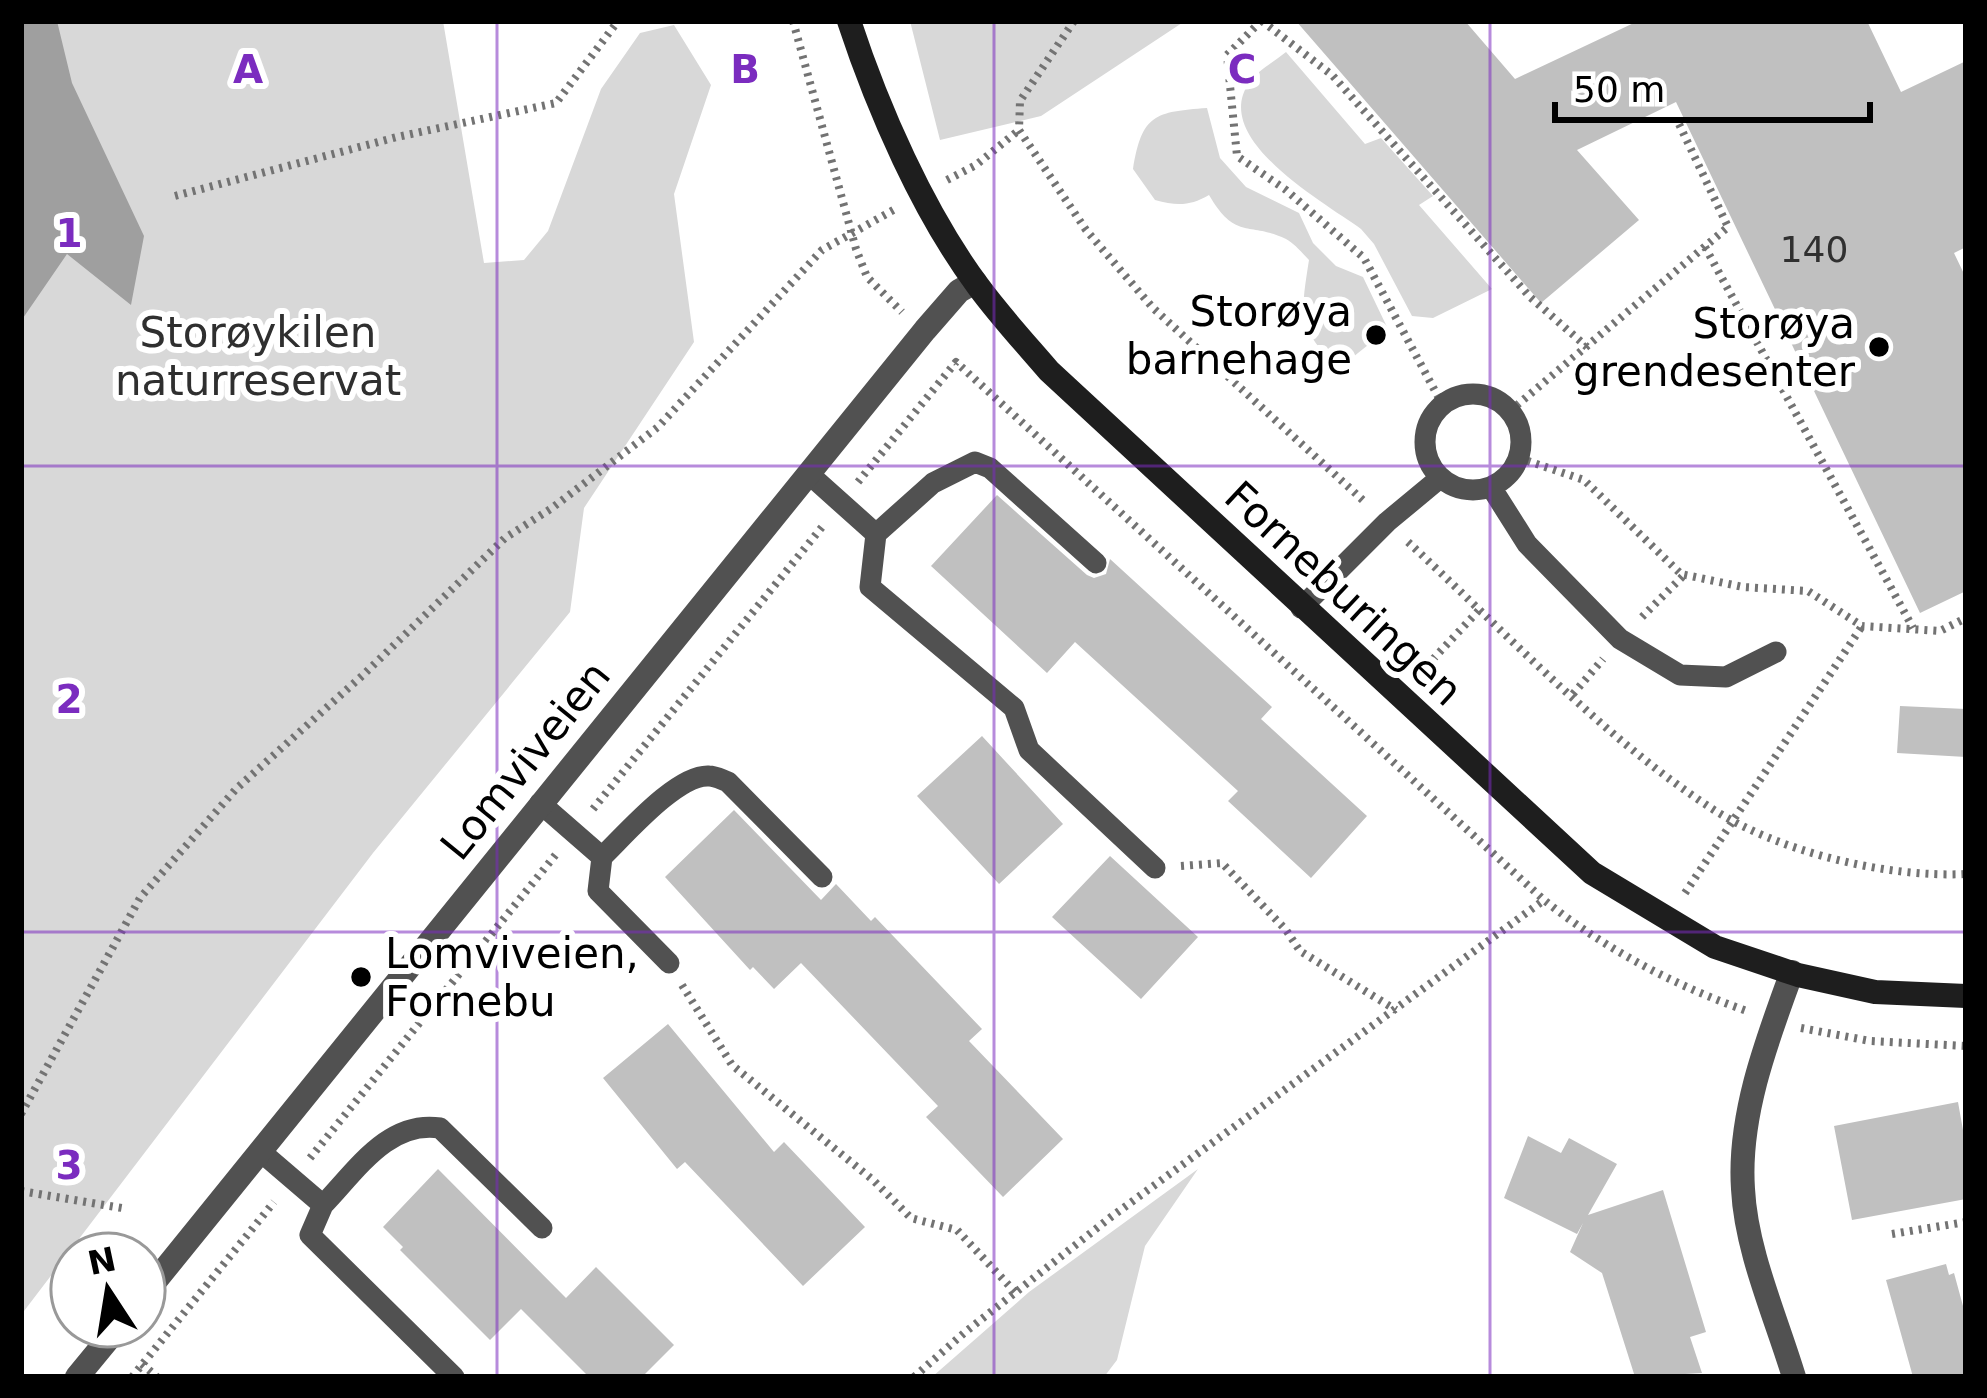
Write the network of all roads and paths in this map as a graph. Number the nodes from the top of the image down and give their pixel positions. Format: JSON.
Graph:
{"nodes":[{"id":1,"x":618,"y":21,"type":"edge"},
{"id":2,"x":794,"y":21,"type":"edge"},
{"id":3,"x":849,"y":21,"type":"edge"},
{"id":4,"x":1075,"y":21,"type":"edge"},
{"id":5,"x":1262,"y":21,"type":"edge"},
{"id":6,"x":1678,"y":122,"type":"dead end"},
{"id":7,"x":1019,"y":130,"type":"junction"},
{"id":8,"x":943,"y":182,"type":"dead end"},
{"id":9,"x":175,"y":196,"type":"dead end"},
{"id":10,"x":906,"y":203,"type":"dead end"},
{"id":11,"x":850,"y":232,"type":"junction"},
{"id":12,"x":1705,"y":247,"type":"junction"},
{"id":13,"x":975,"y":282,"type":"junction"},
{"id":14,"x":908,"y":317,"type":"dead end"},
{"id":15,"x":1587,"y":346,"type":"junction"},
{"id":16,"x":1442,"y":404,"type":"junction"},
{"id":17,"x":1510,"y":411,"type":"junction"},
{"id":18,"x":1519,"y":458,"type":"junction"},
{"id":19,"x":809,"y":474,"type":"junction"},
{"id":20,"x":1440,"y":478,"type":"junction"},
{"id":21,"x":1491,"y":487,"type":"junction"},
{"id":22,"x":842,"y":502,"type":"junction"},
{"id":23,"x":1387,"y":522,"type":"junction"},
{"id":24,"x":876,"y":534,"type":"junction"},
{"id":25,"x":1096,"y":563,"type":"dead end"},
{"id":26,"x":1301,"y":608,"type":"junction"},
{"id":27,"x":1480,"y":609,"type":"junction"},
{"id":28,"x":1966,"y":618,"type":"edge"},
{"id":29,"x":1862,"y":626,"type":"junction"},
{"id":30,"x":1914,"y":629,"type":"junction"},
{"id":31,"x":1776,"y":652,"type":"dead end"},
{"id":32,"x":1412,"y":682,"type":"dead end"},
{"id":33,"x":540,"y":803,"type":"junction"},
{"id":34,"x":1734,"y":820,"type":"junction"},
{"id":35,"x":574,"y":832,"type":"junction"},
{"id":36,"x":602,"y":857,"type":"junction"},
{"id":37,"x":1155,"y":868,"type":"joint"},
{"id":38,"x":1966,"y":874,"type":"edge"},
{"id":39,"x":822,"y":877,"type":"dead end"},
{"id":40,"x":1544,"y":900,"type":"junction"},
{"id":41,"x":669,"y":963,"type":"joint"},
{"id":42,"x":1792,"y":972,"type":"junction"},
{"id":43,"x":1966,"y":996,"type":"edge"},
{"id":44,"x":1396,"y":1010,"type":"junction"},
{"id":45,"x":1774,"y":1021,"type":"junction"},
{"id":46,"x":1802,"y":1028,"type":"junction"},
{"id":47,"x":1966,"y":1046,"type":"edge"},
{"id":48,"x":1796,"y":1047,"type":"dead end"},
{"id":49,"x":21,"y":1114,"type":"edge"},
{"id":50,"x":260,"y":1151,"type":"junction"},
{"id":51,"x":292,"y":1178,"type":"junction"},
{"id":52,"x":21,"y":1191,"type":"edge"},
{"id":53,"x":323,"y":1205,"type":"junction"},
{"id":54,"x":122,"y":1208,"type":"dead end"},
{"id":55,"x":1966,"y":1222,"type":"edge"},
{"id":56,"x":542,"y":1228,"type":"dead end"},
{"id":57,"x":1892,"y":1234,"type":"dead end"},
{"id":58,"x":168,"y":1265,"type":"edge"},
{"id":59,"x":1015,"y":1292,"type":"junction"},
{"id":60,"x":99,"y":1350,"type":"edge"},
{"id":61,"x":142,"y":1364,"type":"junction"},
{"id":62,"x":77,"y":1377,"type":"edge"},
{"id":63,"x":132,"y":1377,"type":"edge"},
{"id":64,"x":157,"y":1377,"type":"edge"},
{"id":65,"x":454,"y":1377,"type":"edge"},
{"id":66,"x":914,"y":1377,"type":"edge"},
{"id":67,"x":1794,"y":1377,"type":"edge"}],
"edges":[{"from":1,"to":9,"type":"path"},
{"from":2,"to":11,"type":"path"},
{"from":3,"to":13,"type":"street","name":"Forneburingen"},
{"from":4,"to":7,"type":"path"},
{"from":5,"to":15,"type":"path"},
{"from":5,"to":16,"type":"path"},
{"from":6,"to":12,"type":"path"},
{"from":7,"to":8,"type":"path"},
{"from":7,"to":23,"type":"path"},
{"from":10,"to":11,"type":"path"},
{"from":11,"to":14,"type":"path"},
{"from":11,"to":49,"type":"path"},
{"from":12,"to":15,"type":"path"},
{"from":12,"to":30,"type":"path"},
{"from":13,"to":19,"type":"street","name":"Lomviveien"},
{"from":13,"to":26,"type":"street","name":"Forneburingen"},
{"from":15,"to":17,"type":"path"},
{"from":16,"to":17,"type":"lane"},
{"from":16,"to":20,"type":"lane"},
{"from":17,"to":18,"type":"lane"},
{"from":18,"to":21,"type":"lane"},
{"from":18,"to":29,"type":"path"},
{"from":19,"to":22,"type":"lane"},
{"from":19,"to":33,"type":"street","name":"Lomviveien"},
{"from":20,"to":21,"type":"lane"},
{"from":20,"to":23,"type":"lane"},
{"from":21,"to":31,"type":"lane"},
{"from":22,"to":24,"type":"lane"},
{"from":22,"to":35,"type":"path"},
{"from":22,"to":40,"type":"path"},
{"from":23,"to":26,"type":"lane"},
{"from":23,"to":27,"type":"path"},
{"from":24,"to":25,"type":"lane"},
{"from":24,"to":37,"type":"lane"},
{"from":26,"to":42,"type":"street","name":"Forneburingen"},
{"from":27,"to":32,"type":"path"},
{"from":27,"to":34,"type":"path"},
{"from":28,"to":30,"type":"path"},
{"from":29,"to":30,"type":"path"},
{"from":29,"to":34,"type":"path"},
{"from":33,"to":35,"type":"lane"},
{"from":33,"to":50,"type":"street","name":"Lomviveien"},
{"from":34,"to":38,"type":"path"},
{"from":35,"to":36,"type":"lane"},
{"from":35,"to":51,"type":"path"},
{"from":36,"to":39,"type":"lane"},
{"from":36,"to":41,"type":"lane"},
{"from":37,"to":44,"type":"path"},
{"from":40,"to":44,"type":"path"},
{"from":40,"to":45,"type":"path"},
{"from":41,"to":59,"type":"path"},
{"from":42,"to":43,"type":"street","name":"Forneburingen"},
{"from":42,"to":45,"type":"street"},
{"from":44,"to":59,"type":"path"},
{"from":45,"to":46,"type":"path"},
{"from":45,"to":67,"type":"street"},
{"from":46,"to":47,"type":"path"},
{"from":46,"to":48,"type":"path"},
{"from":50,"to":51,"type":"lane"},
{"from":50,"to":58,"type":"street","name":"Lomviveien"},
{"from":51,"to":53,"type":"lane"},
{"from":51,"to":61,"type":"path"},
{"from":52,"to":54,"type":"path"},
{"from":53,"to":56,"type":"lane"},
{"from":53,"to":65,"type":"lane"},
{"from":55,"to":57,"type":"path"},
{"from":59,"to":66,"type":"path"},
{"from":60,"to":62,"type":"street"},
{"from":61,"to":63,"type":"path"},
{"from":61,"to":64,"type":"path"}]}
